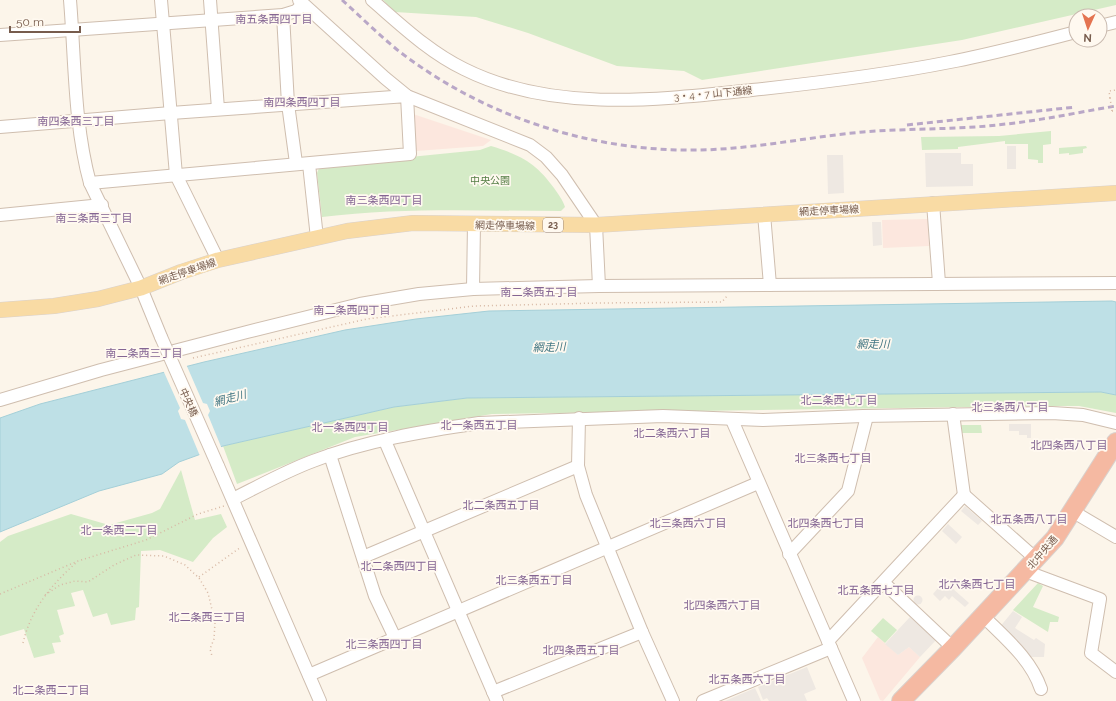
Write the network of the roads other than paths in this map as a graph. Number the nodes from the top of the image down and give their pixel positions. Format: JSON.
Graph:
{"nodes":[{"id":1,"x":70,"y":0,"type":"edge"},
{"id":2,"x":162,"y":0,"type":"edge"},
{"id":3,"x":210,"y":0,"type":"edge"},
{"id":4,"x":372,"y":0,"type":"edge"},
{"id":5,"x":301,"y":2,"type":"edge"},
{"id":6,"x":283,"y":15,"type":"junction"},
{"id":7,"x":212,"y":20,"type":"junction"},
{"id":8,"x":163,"y":23,"type":"junction"},
{"id":9,"x":73,"y":29,"type":"junction"},
{"id":10,"x":1068,"y":34,"type":"edge"},
{"id":11,"x":0,"y":35,"type":"edge"},
{"id":12,"x":407,"y":96,"type":"junction"},
{"id":13,"x":288,"y":104,"type":"junction"},
{"id":14,"x":218,"y":109,"type":"junction"},
{"id":15,"x":171,"y":112,"type":"junction"},
{"id":16,"x":79,"y":120,"type":"junction"},
{"id":17,"x":0,"y":127,"type":"edge"},
{"id":18,"x":296,"y":163,"type":"junction"},
{"id":19,"x":309,"y":164,"type":"junction"},
{"id":20,"x":176,"y":175,"type":"junction"},
{"id":21,"x":90,"y":183,"type":"junction"},
{"id":22,"x":1116,"y":193,"type":"edge"},
{"id":23,"x":933,"y":203,"type":"junction"},
{"id":24,"x":102,"y":205,"type":"junction"},
{"id":25,"x":0,"y":214,"type":"edge"},
{"id":26,"x":764,"y":214,"type":"junction"},
{"id":27,"x":474,"y":224,"type":"junction"},
{"id":28,"x":596,"y":225,"type":"junction"},
{"id":29,"x":318,"y":238,"type":"junction"},
{"id":30,"x":218,"y":260,"type":"junction"},
{"id":31,"x":939,"y":283,"type":"junction"},
{"id":32,"x":1116,"y":283,"type":"edge"},
{"id":33,"x":770,"y":285,"type":"junction"},
{"id":34,"x":600,"y":286,"type":"junction"},
{"id":35,"x":142,"y":288,"type":"junction"},
{"id":36,"x":474,"y":289,"type":"junction"},
{"id":37,"x":0,"y":310,"type":"edge"},
{"id":38,"x":0,"y":400,"type":"edge"},
{"id":39,"x":953,"y":414,"type":"junction"},
{"id":40,"x":867,"y":416,"type":"junction"},
{"id":41,"x":579,"y":418,"type":"junction"},
{"id":42,"x":732,"y":420,"type":"junction"},
{"id":43,"x":1116,"y":423,"type":"edge"},
{"id":44,"x":385,"y":441,"type":"junction"},
{"id":45,"x":1116,"y":442,"type":"edge"},
{"id":46,"x":330,"y":455,"type":"junction"},
{"id":47,"x":578,"y":466,"type":"junction"},
{"id":48,"x":758,"y":483,"type":"junction"},
{"id":49,"x":964,"y":495,"type":"junction"},
{"id":50,"x":233,"y":499,"type":"junction"},
{"id":51,"x":1072,"y":512,"type":"junction"},
{"id":52,"x":425,"y":531,"type":"junction"},
{"id":53,"x":1116,"y":536,"type":"edge"},
{"id":54,"x":608,"y":548,"type":"junction"},
{"id":55,"x":789,"y":554,"type":"junction"},
{"id":56,"x":363,"y":557,"type":"junction"},
{"id":57,"x":1031,"y":565,"type":"junction"},
{"id":58,"x":884,"y":583,"type":"junction"},
{"id":59,"x":460,"y":611,"type":"junction"},
{"id":60,"x":983,"y":616,"type":"junction"},
{"id":61,"x":642,"y":632,"type":"junction"},
{"id":62,"x":395,"y":638,"type":"junction"},
{"id":63,"x":830,"y":645,"type":"junction"},
{"id":64,"x":953,"y":648,"type":"junction"},
{"id":65,"x":1116,"y":672,"type":"edge"},
{"id":66,"x":309,"y":675,"type":"junction"},
{"id":67,"x":1041,"y":689,"type":"dead end"},
{"id":68,"x":495,"y":696,"type":"edge"},
{"id":69,"x":320,"y":701,"type":"edge"},
{"id":70,"x":673,"y":701,"type":"edge"},
{"id":71,"x":703,"y":701,"type":"edge"},
{"id":72,"x":854,"y":701,"type":"edge"},
{"id":73,"x":901,"y":701,"type":"edge"}],
"edges":[{"from":1,"to":9,"type":"street","name":"中央橋"},
{"from":2,"to":8,"type":"street"},
{"from":3,"to":7,"type":"street"},
{"from":4,"to":10,"type":"street","name":"3・4・7 山下通線"},
{"from":5,"to":6,"type":"street"},
{"from":5,"to":12,"type":"street"},
{"from":6,"to":7,"type":"street"},
{"from":6,"to":13,"type":"street"},
{"from":7,"to":8,"type":"street"},
{"from":7,"to":14,"type":"street"},
{"from":8,"to":9,"type":"street"},
{"from":8,"to":15,"type":"street"},
{"from":9,"to":11,"type":"street"},
{"from":9,"to":16,"type":"street","name":"中央橋"},
{"from":12,"to":13,"type":"street"},
{"from":12,"to":19,"type":"street"},
{"from":12,"to":28,"type":"street"},
{"from":13,"to":14,"type":"street"},
{"from":13,"to":18,"type":"street"},
{"from":14,"to":15,"type":"street"},
{"from":15,"to":16,"type":"street"},
{"from":15,"to":20,"type":"street"},
{"from":16,"to":17,"type":"street"},
{"from":16,"to":21,"type":"street","name":"中央橋"},
{"from":18,"to":19,"type":"street"},
{"from":18,"to":20,"type":"street"},
{"from":19,"to":29,"type":"street"},
{"from":20,"to":21,"type":"street"},
{"from":20,"to":30,"type":"street"},
{"from":21,"to":24,"type":"street","name":"中央橋"},
{"from":22,"to":23,"type":"main road","name":"網走停車場線","number":"23"},
{"from":23,"to":26,"type":"main road","name":"網走停車場線","number":"23"},
{"from":23,"to":31,"type":"street"},
{"from":24,"to":25,"type":"street"},
{"from":24,"to":35,"type":"street","name":"中央橋"},
{"from":26,"to":28,"type":"main road","name":"網走停車場線","number":"23"},
{"from":26,"to":33,"type":"street"},
{"from":27,"to":28,"type":"main road","name":"網走停車場線","number":"23"},
{"from":27,"to":29,"type":"main road","name":"網走停車場線","number":"23"},
{"from":27,"to":36,"type":"street"},
{"from":28,"to":34,"type":"street"},
{"from":29,"to":30,"type":"main road","name":"網走停車場線","number":"23"},
{"from":30,"to":35,"type":"main road","name":"網走停車場線","number":"23"},
{"from":31,"to":32,"type":"street"},
{"from":31,"to":33,"type":"street"},
{"from":33,"to":34,"type":"street"},
{"from":34,"to":36,"type":"street"},
{"from":35,"to":37,"type":"main road","name":"網走停車場線","number":"23"},
{"from":35,"to":50,"type":"street","name":"中央橋","bridge":true},
{"from":36,"to":38,"type":"street"},
{"from":39,"to":40,"type":"street"},
{"from":39,"to":43,"type":"street"},
{"from":39,"to":49,"type":"street"},
{"from":40,"to":42,"type":"street"},
{"from":40,"to":55,"type":"street"},
{"from":41,"to":42,"type":"street"},
{"from":41,"to":44,"type":"street"},
{"from":41,"to":47,"type":"street"},
{"from":42,"to":48,"type":"street"},
{"from":44,"to":46,"type":"street"},
{"from":44,"to":52,"type":"street"},
{"from":45,"to":51,"type":"highway","name":"北中央通"},
{"from":46,"to":50,"type":"street"},
{"from":46,"to":56,"type":"street"},
{"from":47,"to":52,"type":"street"},
{"from":47,"to":54,"type":"street"},
{"from":48,"to":54,"type":"street"},
{"from":48,"to":55,"type":"street"},
{"from":49,"to":57,"type":"street"},
{"from":49,"to":58,"type":"street"},
{"from":50,"to":66,"type":"street","name":"中央橋"},
{"from":51,"to":53,"type":"street"},
{"from":51,"to":57,"type":"highway","name":"北中央通"},
{"from":52,"to":56,"type":"street"},
{"from":52,"to":59,"type":"street"},
{"from":54,"to":59,"type":"street"},
{"from":54,"to":61,"type":"street"},
{"from":55,"to":63,"type":"street"},
{"from":56,"to":62,"type":"street"},
{"from":57,"to":60,"type":"highway","name":"北中央通"},
{"from":57,"to":65,"type":"street"},
{"from":58,"to":63,"type":"street"},
{"from":58,"to":64,"type":"street"},
{"from":59,"to":62,"type":"street"},
{"from":59,"to":68,"type":"street"},
{"from":60,"to":64,"type":"highway","name":"北中央通"},
{"from":60,"to":67,"type":"street"},
{"from":61,"to":68,"type":"street"},
{"from":61,"to":70,"type":"street"},
{"from":62,"to":66,"type":"street"},
{"from":63,"to":71,"type":"street"},
{"from":63,"to":72,"type":"street"},
{"from":64,"to":73,"type":"highway","name":"北中央通"},
{"from":66,"to":69,"type":"street","name":"中央橋"}]}
